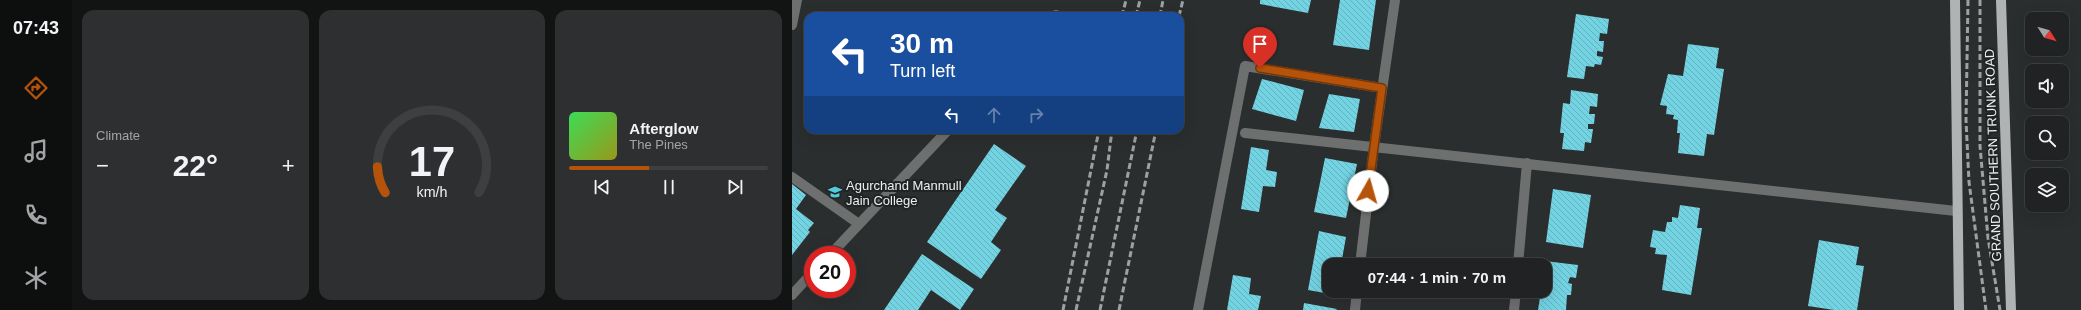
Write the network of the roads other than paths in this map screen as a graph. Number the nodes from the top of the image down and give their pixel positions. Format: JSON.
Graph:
{"nodes":[{"id":1,"x":797,"y":0,"type":"edge"},
{"id":2,"x":1395,"y":0,"type":"edge"},
{"id":3,"x":1955,"y":0,"type":"edge"},
{"id":4,"x":2001,"y":0,"type":"edge"},
{"id":5,"x":792,"y":25,"type":"edge"},
{"id":6,"x":1382,"y":88,"type":"junction"},
{"id":7,"x":1246,"y":133,"type":"dead end"},
{"id":8,"x":944,"y":134,"type":"edge"},
{"id":9,"x":1374,"y":146,"type":"junction"},
{"id":10,"x":1527,"y":163,"type":"junction"},
{"id":11,"x":792,"y":177,"type":"edge"},
{"id":12,"x":1956,"y":211,"type":"junction"},
{"id":13,"x":859,"y":224,"type":"junction"},
{"id":14,"x":838,"y":246,"type":"edge"},
{"id":15,"x":1361,"y":258,"type":"edge"},
{"id":16,"x":1519,"y":258,"type":"edge"},
{"id":17,"x":804,"y":282,"type":"edge"},
{"id":18,"x":792,"y":295,"type":"edge"},
{"id":19,"x":1356,"y":298,"type":"edge"},
{"id":20,"x":1515,"y":298,"type":"edge"},
{"id":21,"x":1198,"y":310,"type":"edge"},
{"id":22,"x":1355,"y":310,"type":"edge"},
{"id":23,"x":1514,"y":310,"type":"edge"},
{"id":24,"x":1958,"y":310,"type":"edge"},
{"id":25,"x":2011,"y":310,"type":"edge"}],
"edges":[{"from":1,"to":5,"type":"street"},
{"from":2,"to":6,"type":"street"},
{"from":3,"to":12,"type":"main road"},
{"from":4,"to":25,"type":"main road","name":"GRAND SOUTHERN TRUNK ROAD"},
{"from":6,"to":9,"type":"street"},
{"from":6,"to":21,"type":"street"},
{"from":7,"to":9,"type":"street"},
{"from":8,"to":13,"type":"street"},
{"from":9,"to":10,"type":"street"},
{"from":9,"to":15,"type":"street"},
{"from":10,"to":12,"type":"street"},
{"from":10,"to":16,"type":"street"},
{"from":11,"to":13,"type":"street"},
{"from":12,"to":24,"type":"main road"},
{"from":13,"to":14,"type":"street"},
{"from":17,"to":18,"type":"street"},
{"from":19,"to":22,"type":"street"},
{"from":20,"to":23,"type":"street"}]}
